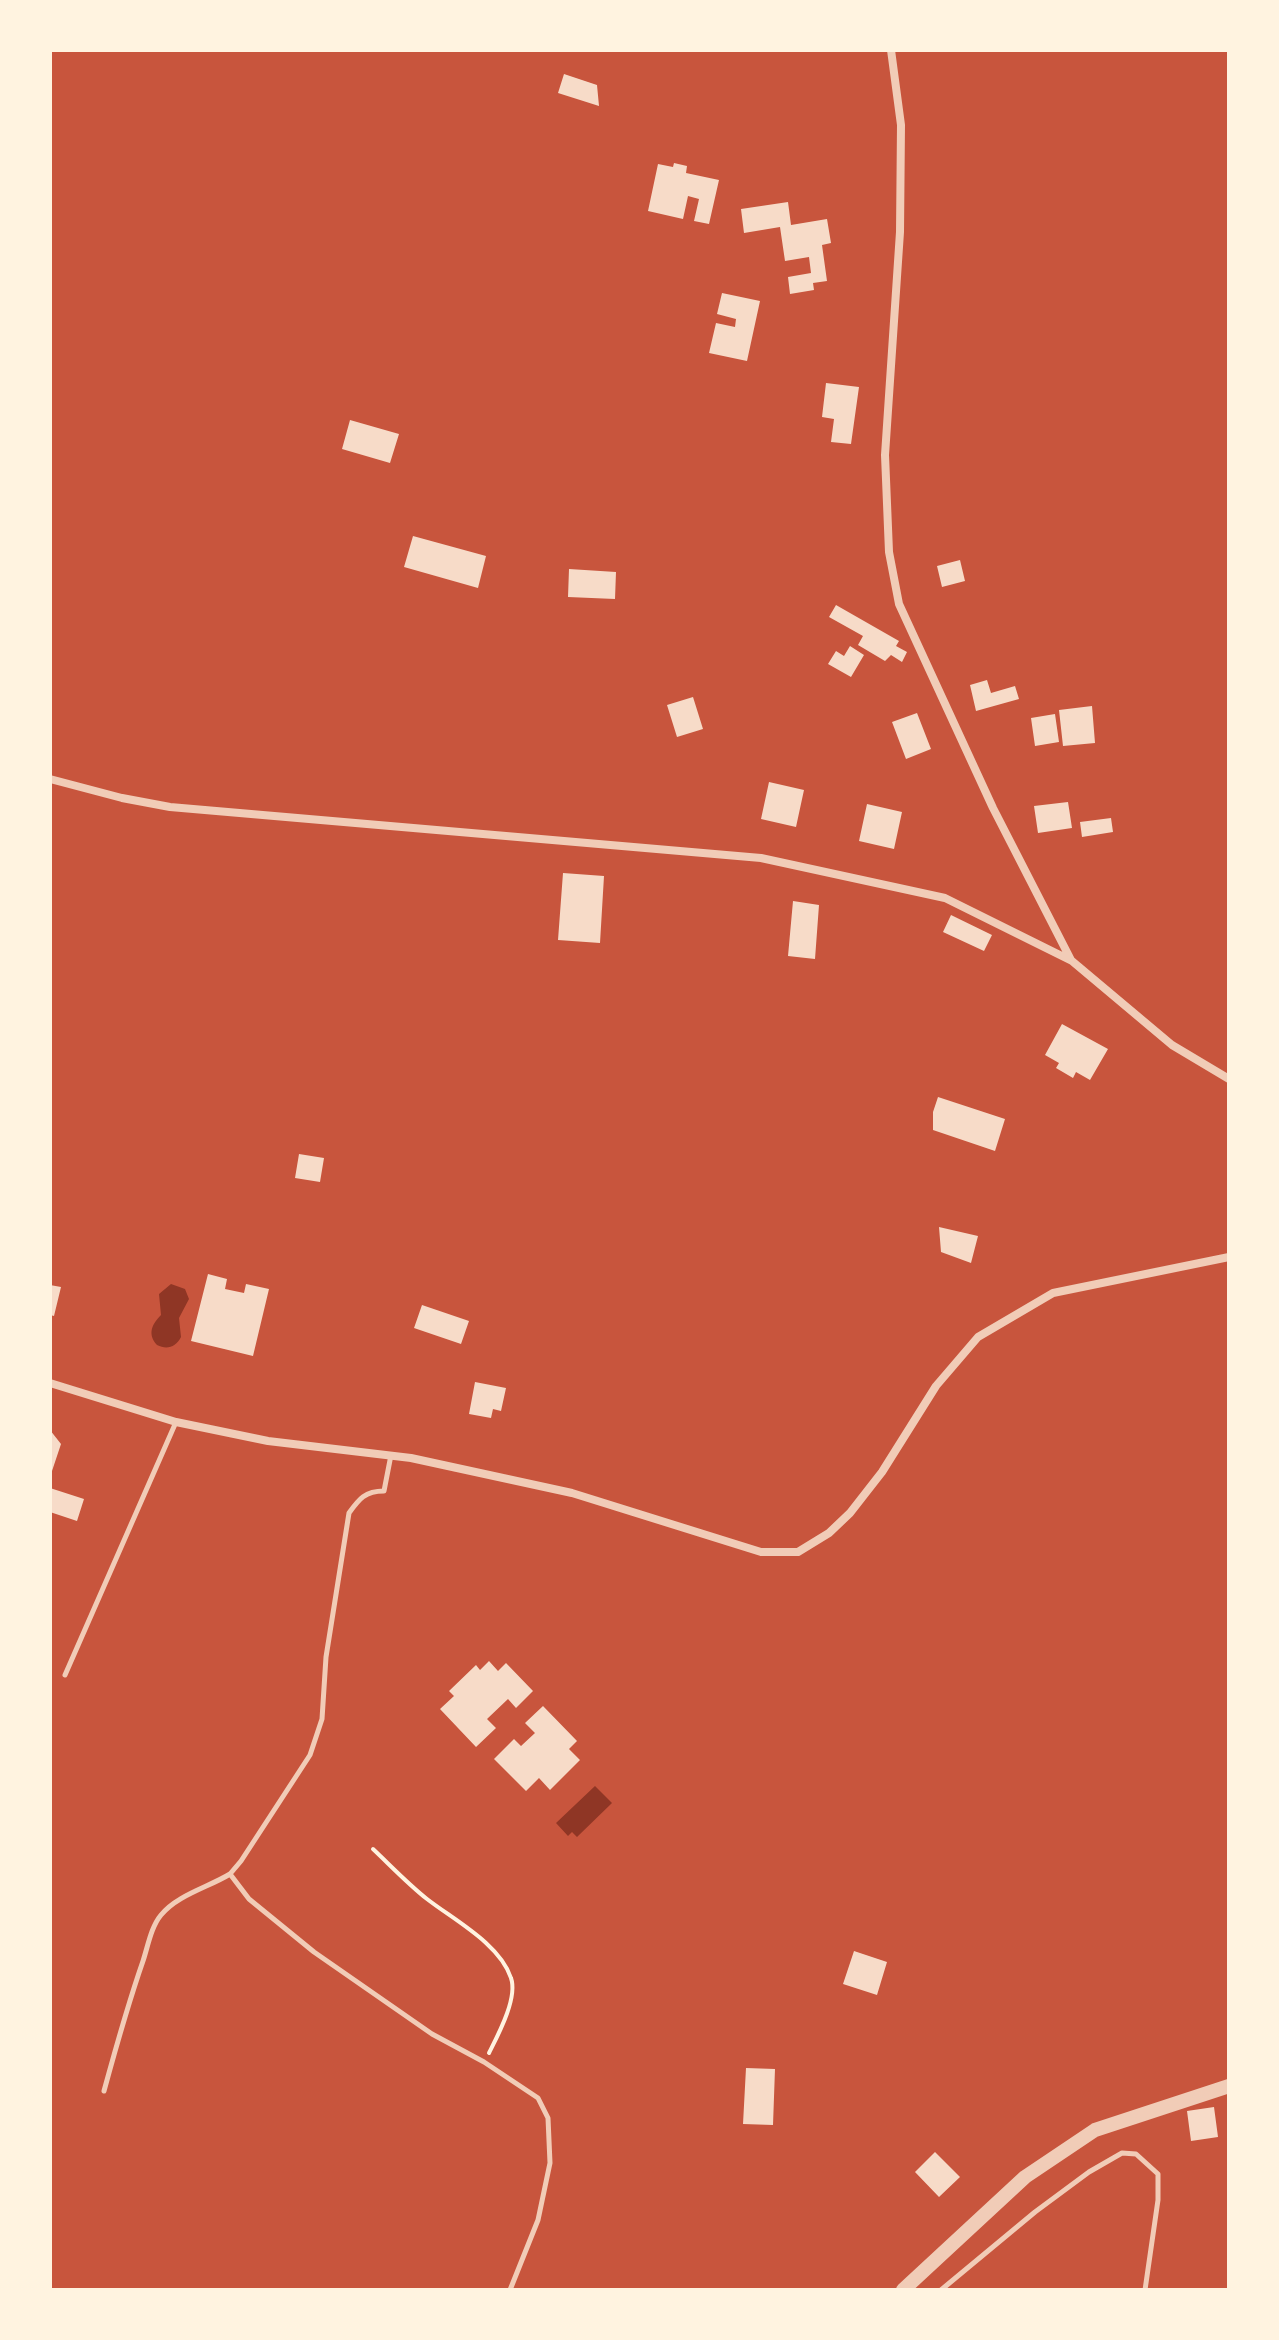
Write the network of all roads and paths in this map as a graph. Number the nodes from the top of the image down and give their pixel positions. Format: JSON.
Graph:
{"nodes":[{"id":1,"x":891,"y":50,"type":"edge"},
{"id":2,"x":50,"y":779,"type":"edge"},
{"id":3,"x":1072,"y":961,"type":"junction"},
{"id":4,"x":1229,"y":1079,"type":"edge"},
{"id":5,"x":1229,"y":1257,"type":"edge"},
{"id":6,"x":50,"y":1383,"type":"edge"},
{"id":7,"x":176,"y":1422,"type":"junction"},
{"id":8,"x":391,"y":1455,"type":"junction"},
{"id":9,"x":65,"y":1675,"type":"dead end"},
{"id":10,"x":373,"y":1849,"type":"dead end"},
{"id":11,"x":230,"y":1874,"type":"junction"},
{"id":12,"x":484,"y":2062,"type":"junction"},
{"id":13,"x":1229,"y":2086,"type":"edge"},
{"id":14,"x":104,"y":2091,"type":"dead end"},
{"id":15,"x":510,"y":2290,"type":"edge"},
{"id":16,"x":903,"y":2290,"type":"edge"},
{"id":17,"x":941,"y":2290,"type":"edge"},
{"id":18,"x":1145,"y":2290,"type":"edge"}],
"edges":[{"from":1,"to":3,"type":"street"},
{"from":2,"to":3,"type":"street"},
{"from":3,"to":4,"type":"street"},
{"from":5,"to":8,"type":"street"},
{"from":6,"to":7,"type":"street"},
{"from":7,"to":8,"type":"street"},
{"from":7,"to":9,"type":"lane"},
{"from":8,"to":11,"type":"lane"},
{"from":10,"to":12,"type":"path"},
{"from":11,"to":12,"type":"lane"},
{"from":11,"to":14,"type":"lane"},
{"from":12,"to":15,"type":"lane"},
{"from":13,"to":16,"type":"street"},
{"from":17,"to":18,"type":"lane"}]}
